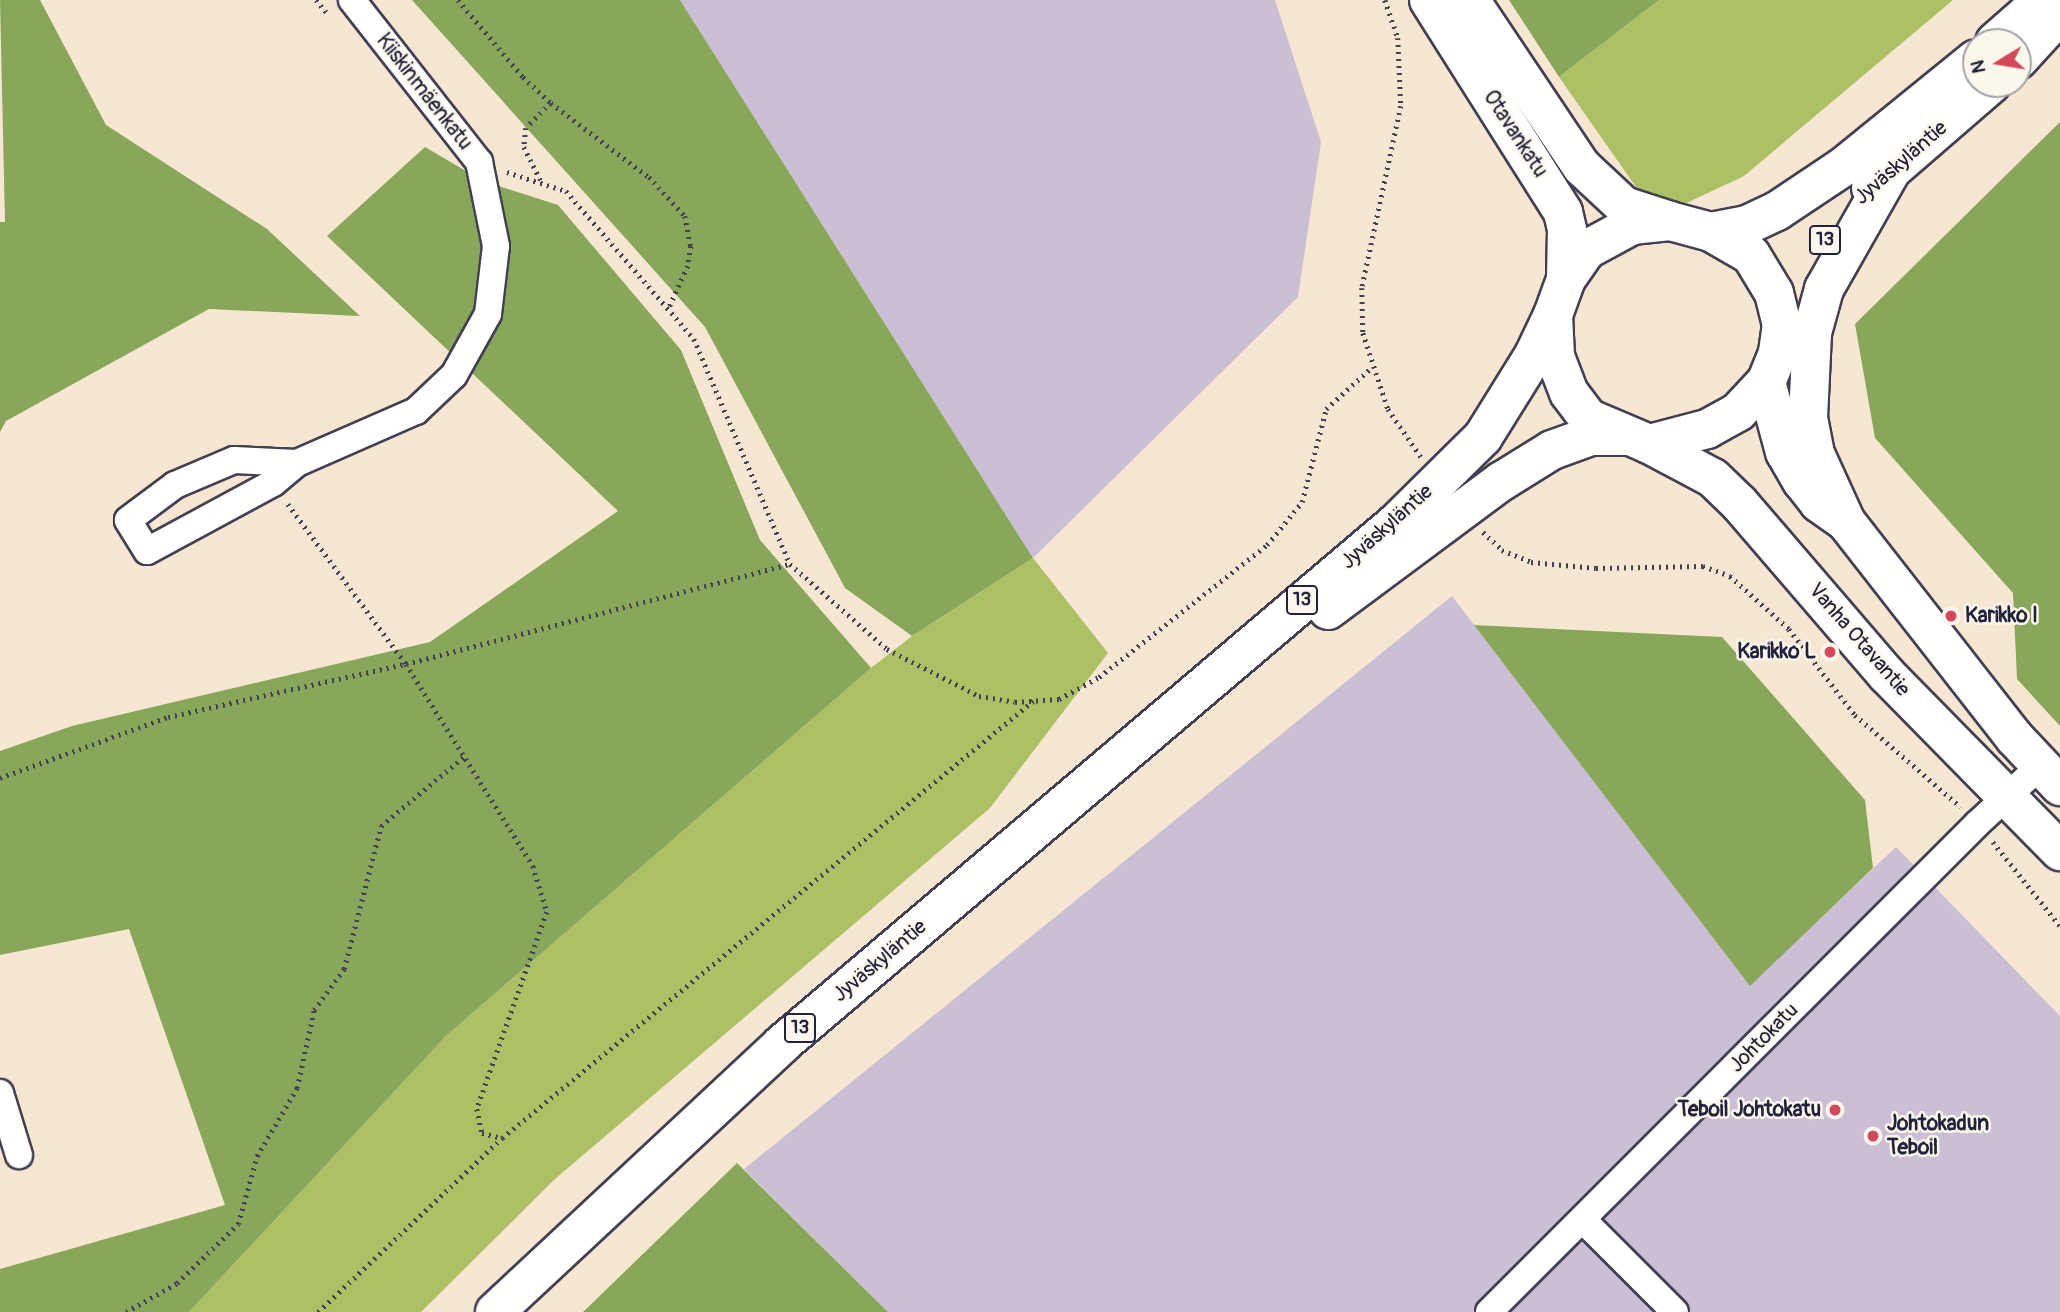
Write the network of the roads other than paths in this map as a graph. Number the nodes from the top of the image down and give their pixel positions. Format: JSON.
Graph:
{"nodes":[{"id":1,"x":352,"y":0,"type":"edge"},
{"id":2,"x":1429,"y":0,"type":"edge"},
{"id":3,"x":1469,"y":0,"type":"edge"},
{"id":4,"x":2043,"y":0,"type":"edge"},
{"id":5,"x":2060,"y":14,"type":"edge"},
{"id":6,"x":2011,"y":28,"type":"edge"},
{"id":7,"x":2032,"y":45,"type":"edge"},
{"id":8,"x":1962,"y":70,"type":"edge"},
{"id":9,"x":1975,"y":98,"type":"edge"},
{"id":10,"x":1890,"y":173,"type":"junction"},
{"id":11,"x":1670,"y":221,"type":"junction"},
{"id":12,"x":1711,"y":232,"type":"junction"},
{"id":13,"x":1566,"y":279,"type":"junction"},
{"id":14,"x":1553,"y":315,"type":"junction"},
{"id":15,"x":1782,"y":324,"type":"junction"},
{"id":16,"x":1766,"y":382,"type":"junction"},
{"id":17,"x":1637,"y":440,"type":"junction"},
{"id":18,"x":297,"y":463,"type":"junction"},
{"id":19,"x":1846,"y":522,"type":"junction"},
{"id":20,"x":1119,"y":761,"type":"junction"},
{"id":21,"x":2050,"y":776,"type":"edge"},
{"id":22,"x":2004,"y":797,"type":"junction"},
{"id":23,"x":2060,"y":851,"type":"edge"},
{"id":24,"x":0,"y":1093,"type":"edge"},
{"id":25,"x":19,"y":1155,"type":"dead end"},
{"id":26,"x":1583,"y":1220,"type":"junction"},
{"id":27,"x":495,"y":1312,"type":"edge"},
{"id":28,"x":1489,"y":1312,"type":"edge"},
{"id":29,"x":1675,"y":1312,"type":"edge"}],
"edges":[{"from":1,"to":18,"type":"street","name":"Kiiskinmäenkatu"},
{"from":2,"to":13,"type":"main road","name":"Otavankatu"},
{"from":3,"to":11,"type":"main road","name":"Otavankatu"},
{"from":4,"to":6,"type":"main road"},
{"from":5,"to":7,"type":"main road"},
{"from":8,"to":12,"type":"main road","name":"Jyväskyläntie","number":"13"},
{"from":9,"to":10,"type":"main road","name":"Jyväskyläntie","number":"13"},
{"from":10,"to":15,"type":"main road","name":"Jyväskyläntie","number":"13"},
{"from":10,"to":19,"type":"main road"},
{"from":11,"to":12,"type":"main road","number":"13"},
{"from":11,"to":13,"type":"main road","number":"13"},
{"from":12,"to":15,"type":"main road","number":"13"},
{"from":13,"to":14,"type":"main road","number":"13"},
{"from":14,"to":17,"type":"main road","number":"13"},
{"from":14,"to":20,"type":"main road","name":"Jyväskyläntie","number":"13"},
{"from":15,"to":16,"type":"main road","number":"13"},
{"from":16,"to":17,"type":"main road","number":"13"},
{"from":16,"to":19,"type":"main road"},
{"from":17,"to":20,"type":"main road","name":"Jyväskyläntie","number":"13"},
{"from":17,"to":22,"type":"main road","name":"Vanha Otavantie"},
{"from":18,"to":18,"type":"street","name":"Kiiskinmäenkatu"},
{"from":19,"to":21,"type":"main road"},
{"from":20,"to":27,"type":"main road","name":"Jyväskyläntie","number":"13"},
{"from":21,"to":22,"type":"street","name":"Johtokatu"},
{"from":22,"to":23,"type":"main road","name":"Vanha Otavantie"},
{"from":22,"to":26,"type":"street","name":"Johtokatu"},
{"from":24,"to":25,"type":"street"},
{"from":26,"to":28,"type":"street","name":"Johtokatu"},
{"from":26,"to":29,"type":"street"}]}
